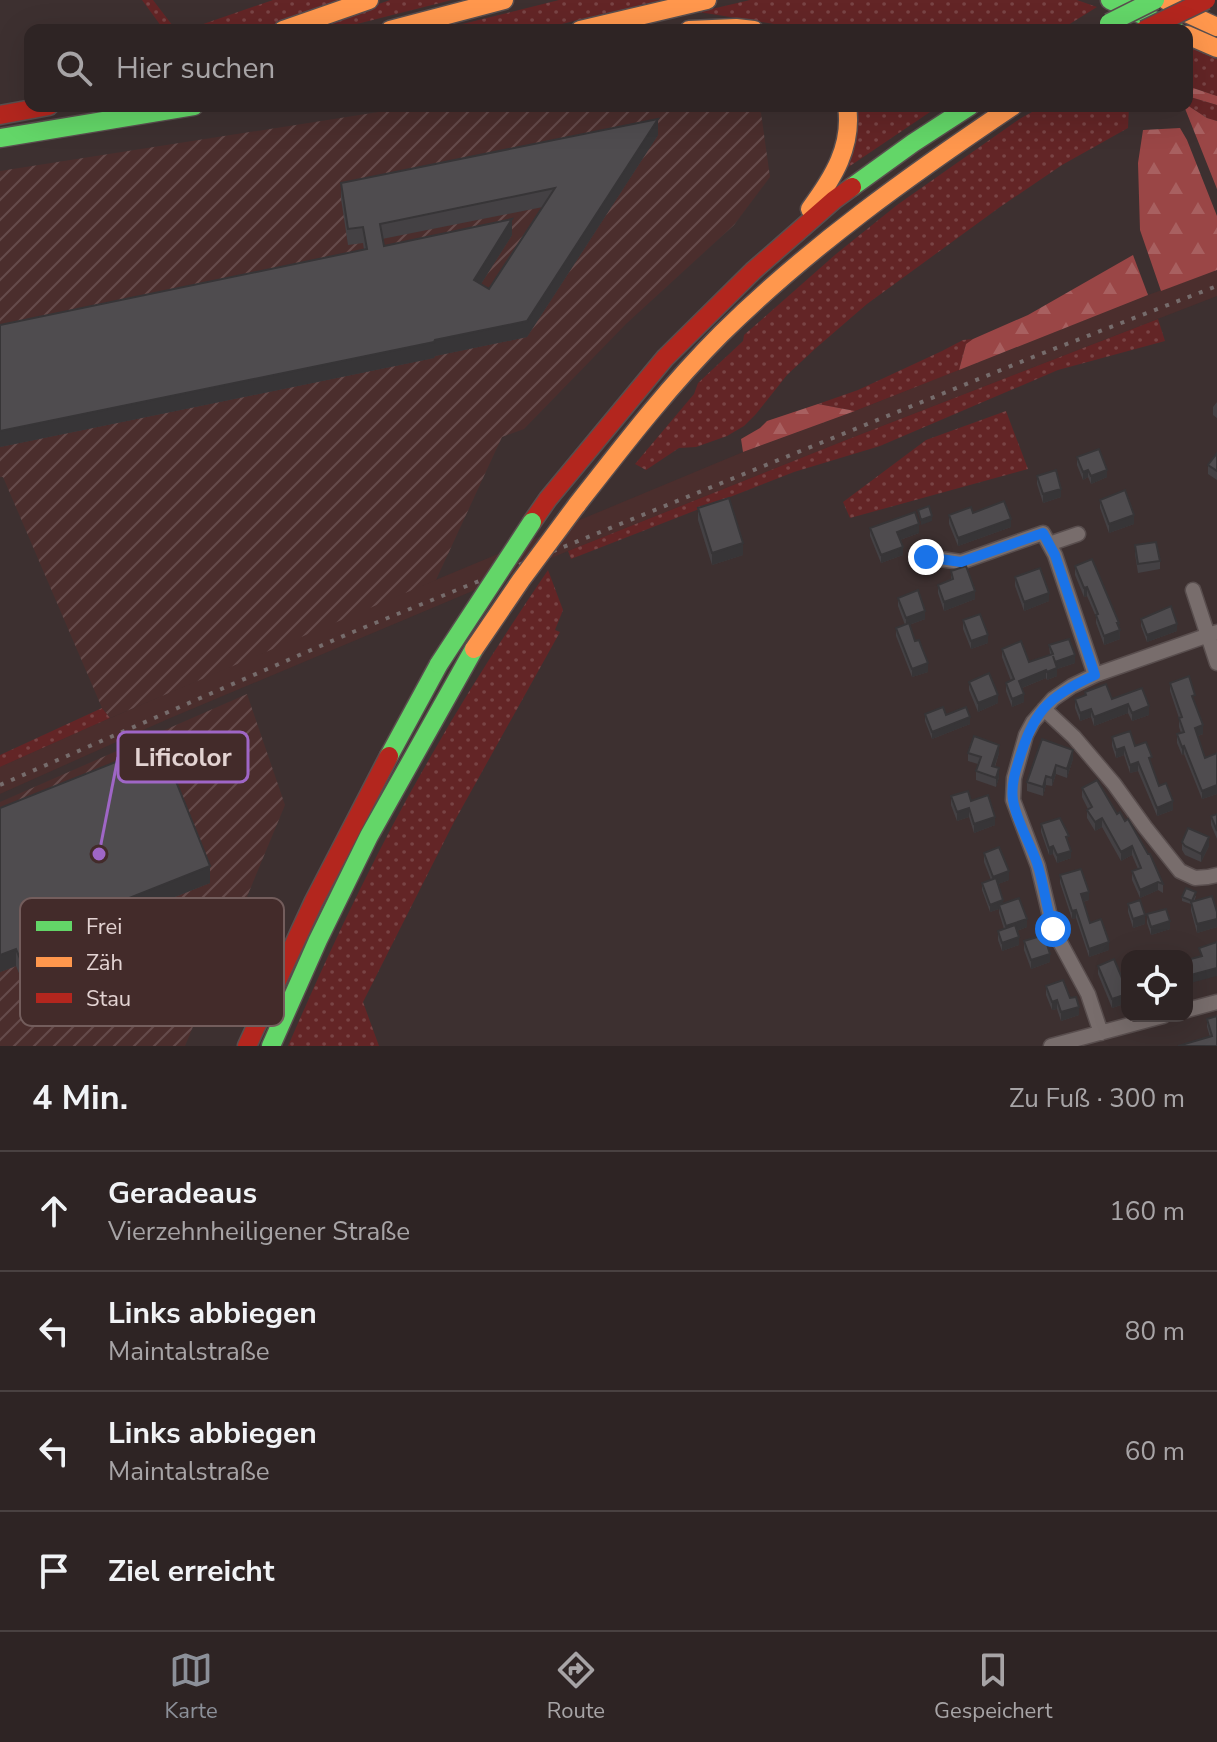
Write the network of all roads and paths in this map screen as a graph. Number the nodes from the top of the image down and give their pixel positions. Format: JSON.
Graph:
{"nodes":[{"id":1,"x":369,"y":0,"type":"edge"},
{"id":2,"x":504,"y":0,"type":"edge"},
{"id":3,"x":707,"y":0,"type":"edge"},
{"id":4,"x":1110,"y":0,"type":"edge"},
{"id":5,"x":1155,"y":0,"type":"edge"},
{"id":6,"x":1166,"y":0,"type":"edge"},
{"id":7,"x":1206,"y":0,"type":"edge"},
{"id":8,"x":300,"y":24,"type":"edge"},
{"id":9,"x":413,"y":24,"type":"edge"},
{"id":10,"x":605,"y":24,"type":"edge"},
{"id":11,"x":1107,"y":24,"type":"edge"},
{"id":12,"x":1156,"y":24,"type":"edge"},
{"id":13,"x":1162,"y":24,"type":"edge"},
{"id":14,"x":1217,"y":27,"type":"edge"},
{"id":15,"x":1193,"y":38,"type":"edge"},
{"id":16,"x":1217,"y":48,"type":"edge"},
{"id":17,"x":158,"y":112,"type":"edge"},
{"id":18,"x":848,"y":112,"type":"edge"},
{"id":19,"x":961,"y":112,"type":"edge"},
{"id":20,"x":1004,"y":112,"type":"edge"},
{"id":21,"x":0,"y":138,"type":"edge"},
{"id":22,"x":784,"y":244,"type":"junction"},
{"id":23,"x":1078,"y":534,"type":"dead end"},
{"id":24,"x":1049,"y":544,"type":"junction"},
{"id":25,"x":926,"y":557,"type":"dead end"},
{"id":26,"x":1193,"y":590,"type":"dead end"},
{"id":27,"x":1212,"y":634,"type":"edge"},
{"id":28,"x":1217,"y":663,"type":"edge"},
{"id":29,"x":1095,"y":675,"type":"junction"},
{"id":30,"x":1044,"y":709,"type":"junction"},
{"id":31,"x":1217,"y":875,"type":"edge"},
{"id":32,"x":284,"y":965,"type":"edge"},
{"id":33,"x":1217,"y":1002,"type":"edge"},
{"id":34,"x":1193,"y":1008,"type":"edge"},
{"id":35,"x":284,"y":1017,"type":"edge"},
{"id":36,"x":1141,"y":1022,"type":"edge"},
{"id":37,"x":256,"y":1026,"type":"edge"},
{"id":38,"x":280,"y":1026,"type":"edge"},
{"id":39,"x":1101,"y":1033,"type":"junction"},
{"id":40,"x":247,"y":1046,"type":"edge"},
{"id":41,"x":271,"y":1046,"type":"edge"},
{"id":42,"x":1051,"y":1046,"type":"edge"}],
"edges":[{"from":1,"to":8,"type":"highway"},
{"from":2,"to":9,"type":"highway"},
{"from":3,"to":10,"type":"highway"},
{"from":4,"to":13,"type":"highway"},
{"from":5,"to":11,"type":"highway","bridge":true},
{"from":6,"to":14,"type":"highway"},
{"from":7,"to":12,"type":"highway","bridge":true},
{"from":15,"to":16,"type":"highway"},
{"from":17,"to":21,"type":"highway"},
{"from":18,"to":22,"type":"highway"},
{"from":19,"to":22,"type":"highway"},
{"from":20,"to":35,"type":"highway","bridge":true},
{"from":22,"to":32,"type":"highway","bridge":true},
{"from":23,"to":24,"type":"street"},
{"from":24,"to":25,"type":"street"},
{"from":24,"to":29,"type":"street"},
{"from":26,"to":27,"type":"street"},
{"from":27,"to":28,"type":"street"},
{"from":27,"to":29,"type":"street"},
{"from":29,"to":30,"type":"street"},
{"from":30,"to":31,"type":"street"},
{"from":30,"to":39,"type":"street"},
{"from":33,"to":34,"type":"street"},
{"from":36,"to":39,"type":"street"},
{"from":37,"to":40,"type":"highway","bridge":true},
{"from":38,"to":41,"type":"highway","bridge":true},
{"from":39,"to":42,"type":"street"}]}
